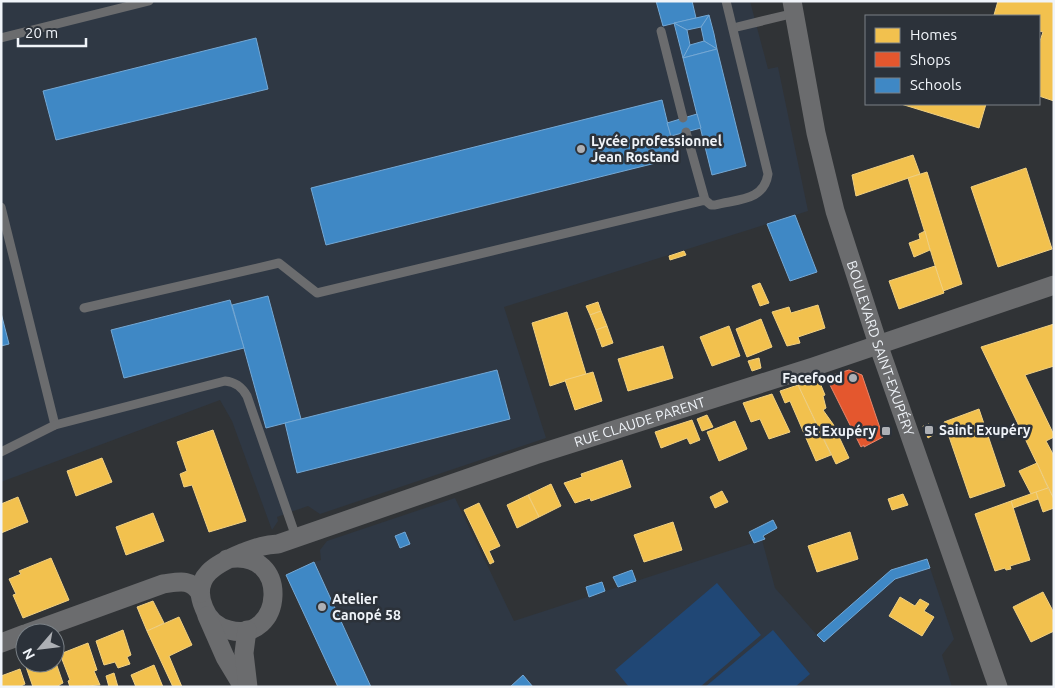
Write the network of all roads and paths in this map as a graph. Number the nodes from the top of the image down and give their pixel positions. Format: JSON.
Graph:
{"nodes":[{"id":1,"x":149,"y":1,"type":"edge"},
{"id":2,"x":726,"y":1,"type":"edge"},
{"id":3,"x":794,"y":7,"type":"edge"},
{"id":4,"x":733,"y":28,"type":"junction"},
{"id":5,"x":661,"y":30,"type":"dead end"},
{"id":6,"x":1,"y":38,"type":"edge"},
{"id":7,"x":683,"y":118,"type":"dead end"},
{"id":8,"x":686,"y":132,"type":"dead end"},
{"id":9,"x":704,"y":200,"type":"junction"},
{"id":10,"x":1,"y":207,"type":"edge"},
{"id":11,"x":1054,"y":285,"type":"edge"},
{"id":12,"x":84,"y":308,"type":"dead end"},
{"id":13,"x":878,"y":344,"type":"junction"},
{"id":14,"x":55,"y":425,"type":"junction"},
{"id":15,"x":1,"y":452,"type":"edge"},
{"id":16,"x":296,"y":538,"type":"junction"},
{"id":17,"x":225,"y":560,"type":"junction"},
{"id":18,"x":163,"y":584,"type":"junction"},
{"id":19,"x":200,"y":593,"type":"junction"},
{"id":20,"x":206,"y":613,"type":"junction"},
{"id":21,"x":57,"y":623,"type":"edge"},
{"id":22,"x":247,"y":630,"type":"junction"},
{"id":23,"x":15,"y":638,"type":"edge"},
{"id":24,"x":1,"y":643,"type":"edge"},
{"id":25,"x":243,"y":687,"type":"edge"},
{"id":26,"x":248,"y":687,"type":"edge"},
{"id":27,"x":998,"y":687,"type":"edge"}],
"edges":[{"from":1,"to":6,"type":"lane"},
{"from":2,"to":4,"type":"lane"},
{"from":3,"to":4,"type":"lane"},
{"from":3,"to":13,"type":"street","name":"BOULEVARD SAINT-EXUPÉRY"},
{"from":4,"to":9,"type":"lane"},
{"from":5,"to":7,"type":"lane"},
{"from":8,"to":9,"type":"lane"},
{"from":9,"to":12,"type":"lane"},
{"from":10,"to":14,"type":"lane"},
{"from":11,"to":13,"type":"street","name":"RUE CLAUDE PARENT"},
{"from":13,"to":16,"type":"street","name":"RUE CLAUDE PARENT"},
{"from":13,"to":27,"type":"street","name":"BOULEVARD SAINT-EXUPÉRY"},
{"from":14,"to":15,"type":"lane"},
{"from":14,"to":16,"type":"lane"},
{"from":16,"to":17,"type":"street","name":"RUE CLAUDE PARENT"},
{"from":17,"to":18,"type":"street","name":"RUE CLAUDE PARENT"},
{"from":17,"to":19,"type":"street"},
{"from":17,"to":22,"type":"street"},
{"from":18,"to":19,"type":"street","name":"RUE CLAUDE PARENT"},
{"from":18,"to":21,"type":"street","name":"RUE CLAUDE PARENT"},
{"from":19,"to":20,"type":"street"},
{"from":20,"to":22,"type":"street"},
{"from":20,"to":25,"type":"street"},
{"from":22,"to":26,"type":"street"},
{"from":23,"to":24,"type":"street","name":"RUE CLAUDE PARENT"}]}
